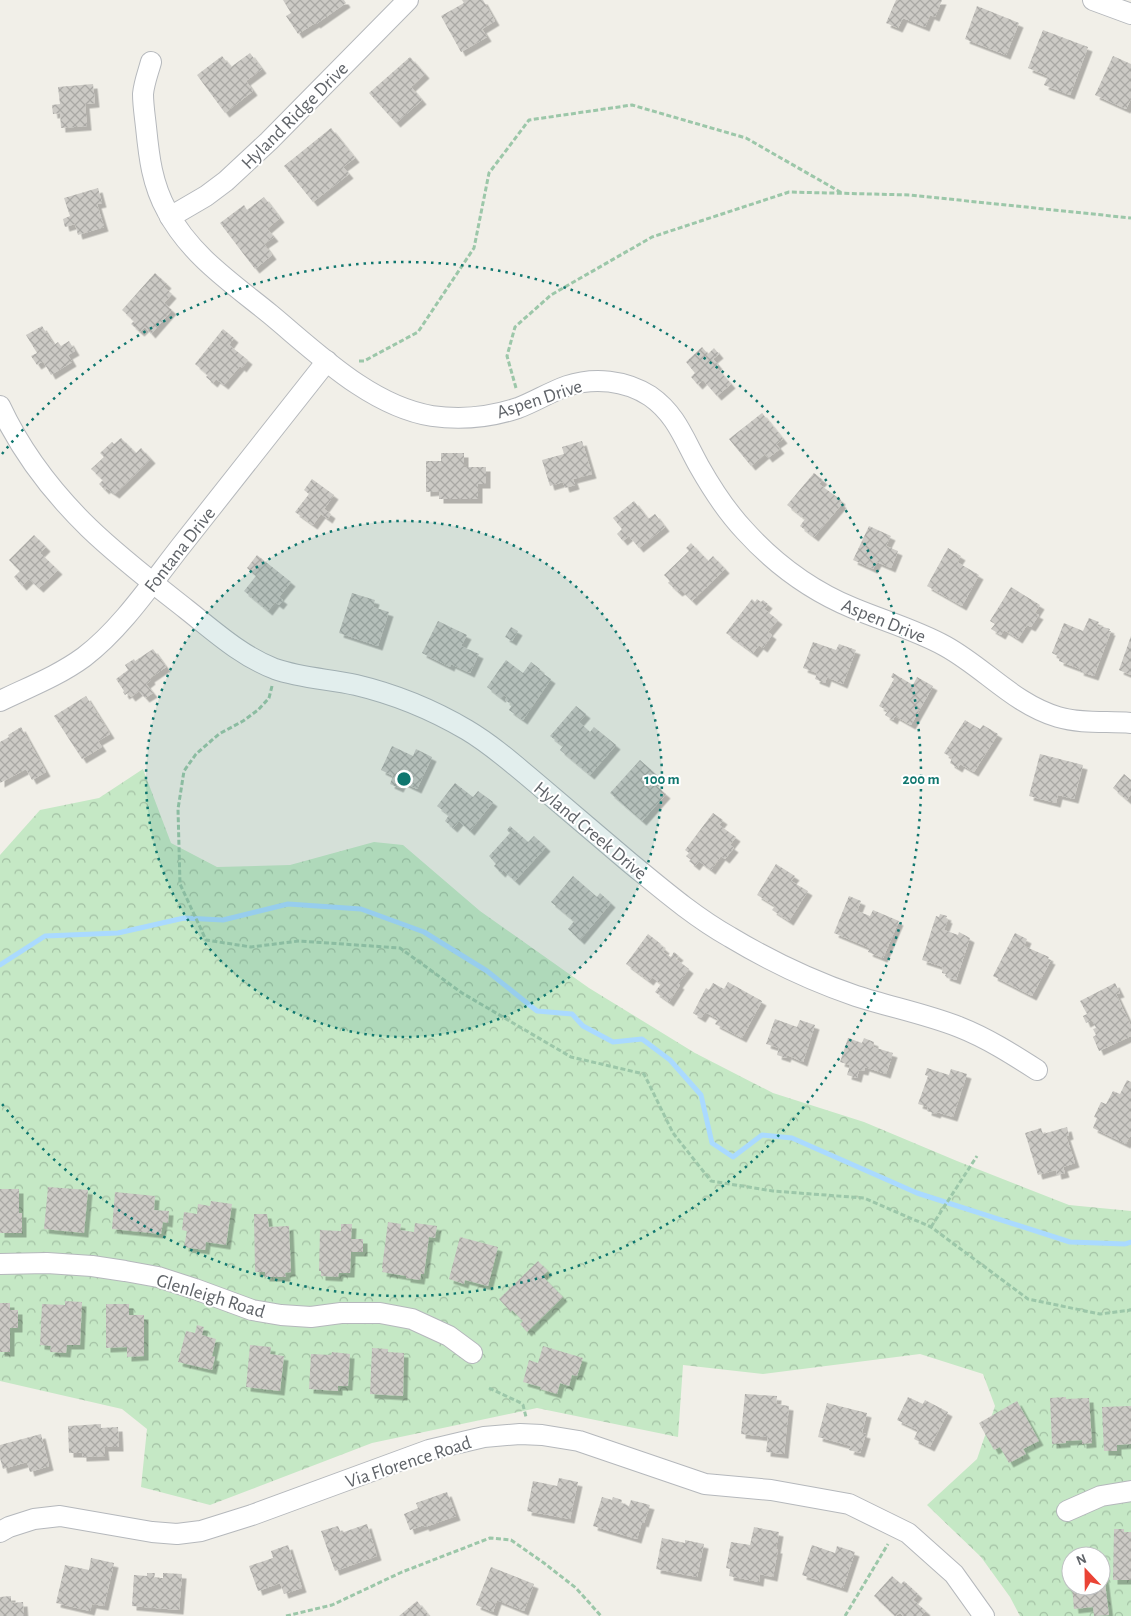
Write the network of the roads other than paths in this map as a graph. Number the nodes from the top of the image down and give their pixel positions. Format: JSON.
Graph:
{"nodes":[{"id":1,"x":408,"y":0,"type":"edge"},
{"id":2,"x":1093,"y":0,"type":"edge"},
{"id":3,"x":1131,"y":14,"type":"edge"},
{"id":4,"x":151,"y":62,"type":"dead end"},
{"id":5,"x":170,"y":217,"type":"junction"},
{"id":6,"x":327,"y":361,"type":"junction"},
{"id":7,"x":0,"y":406,"type":"edge"},
{"id":8,"x":152,"y":582,"type":"junction"},
{"id":9,"x":0,"y":701,"type":"edge"},
{"id":10,"x":1131,"y":723,"type":"edge"},
{"id":11,"x":1037,"y":1070,"type":"dead end"},
{"id":12,"x":0,"y":1264,"type":"edge"},
{"id":13,"x":472,"y":1353,"type":"dead end"},
{"id":14,"x":1131,"y":1491,"type":"edge"},
{"id":15,"x":1067,"y":1512,"type":"dead end"},
{"id":16,"x":0,"y":1532,"type":"edge"},
{"id":17,"x":984,"y":1616,"type":"edge"}],
"edges":[{"from":1,"to":5,"type":"street","name":"Hyland Ridge Drive"},
{"from":2,"to":3,"type":"street"},
{"from":4,"to":5,"type":"street","name":"Aspen Drive"},
{"from":5,"to":6,"type":"street","name":"Aspen Drive"},
{"from":6,"to":8,"type":"street","name":"Fontana Drive"},
{"from":6,"to":10,"type":"street","name":"Aspen Drive"},
{"from":7,"to":8,"type":"street","name":"Hyland Creek Drive"},
{"from":8,"to":9,"type":"street","name":"Fontana Drive"},
{"from":8,"to":11,"type":"street","name":"Hyland Creek Drive"},
{"from":12,"to":13,"type":"street","name":"Glenleigh Road"},
{"from":14,"to":15,"type":"street"},
{"from":16,"to":17,"type":"street","name":"Via Florence Road"}]}
